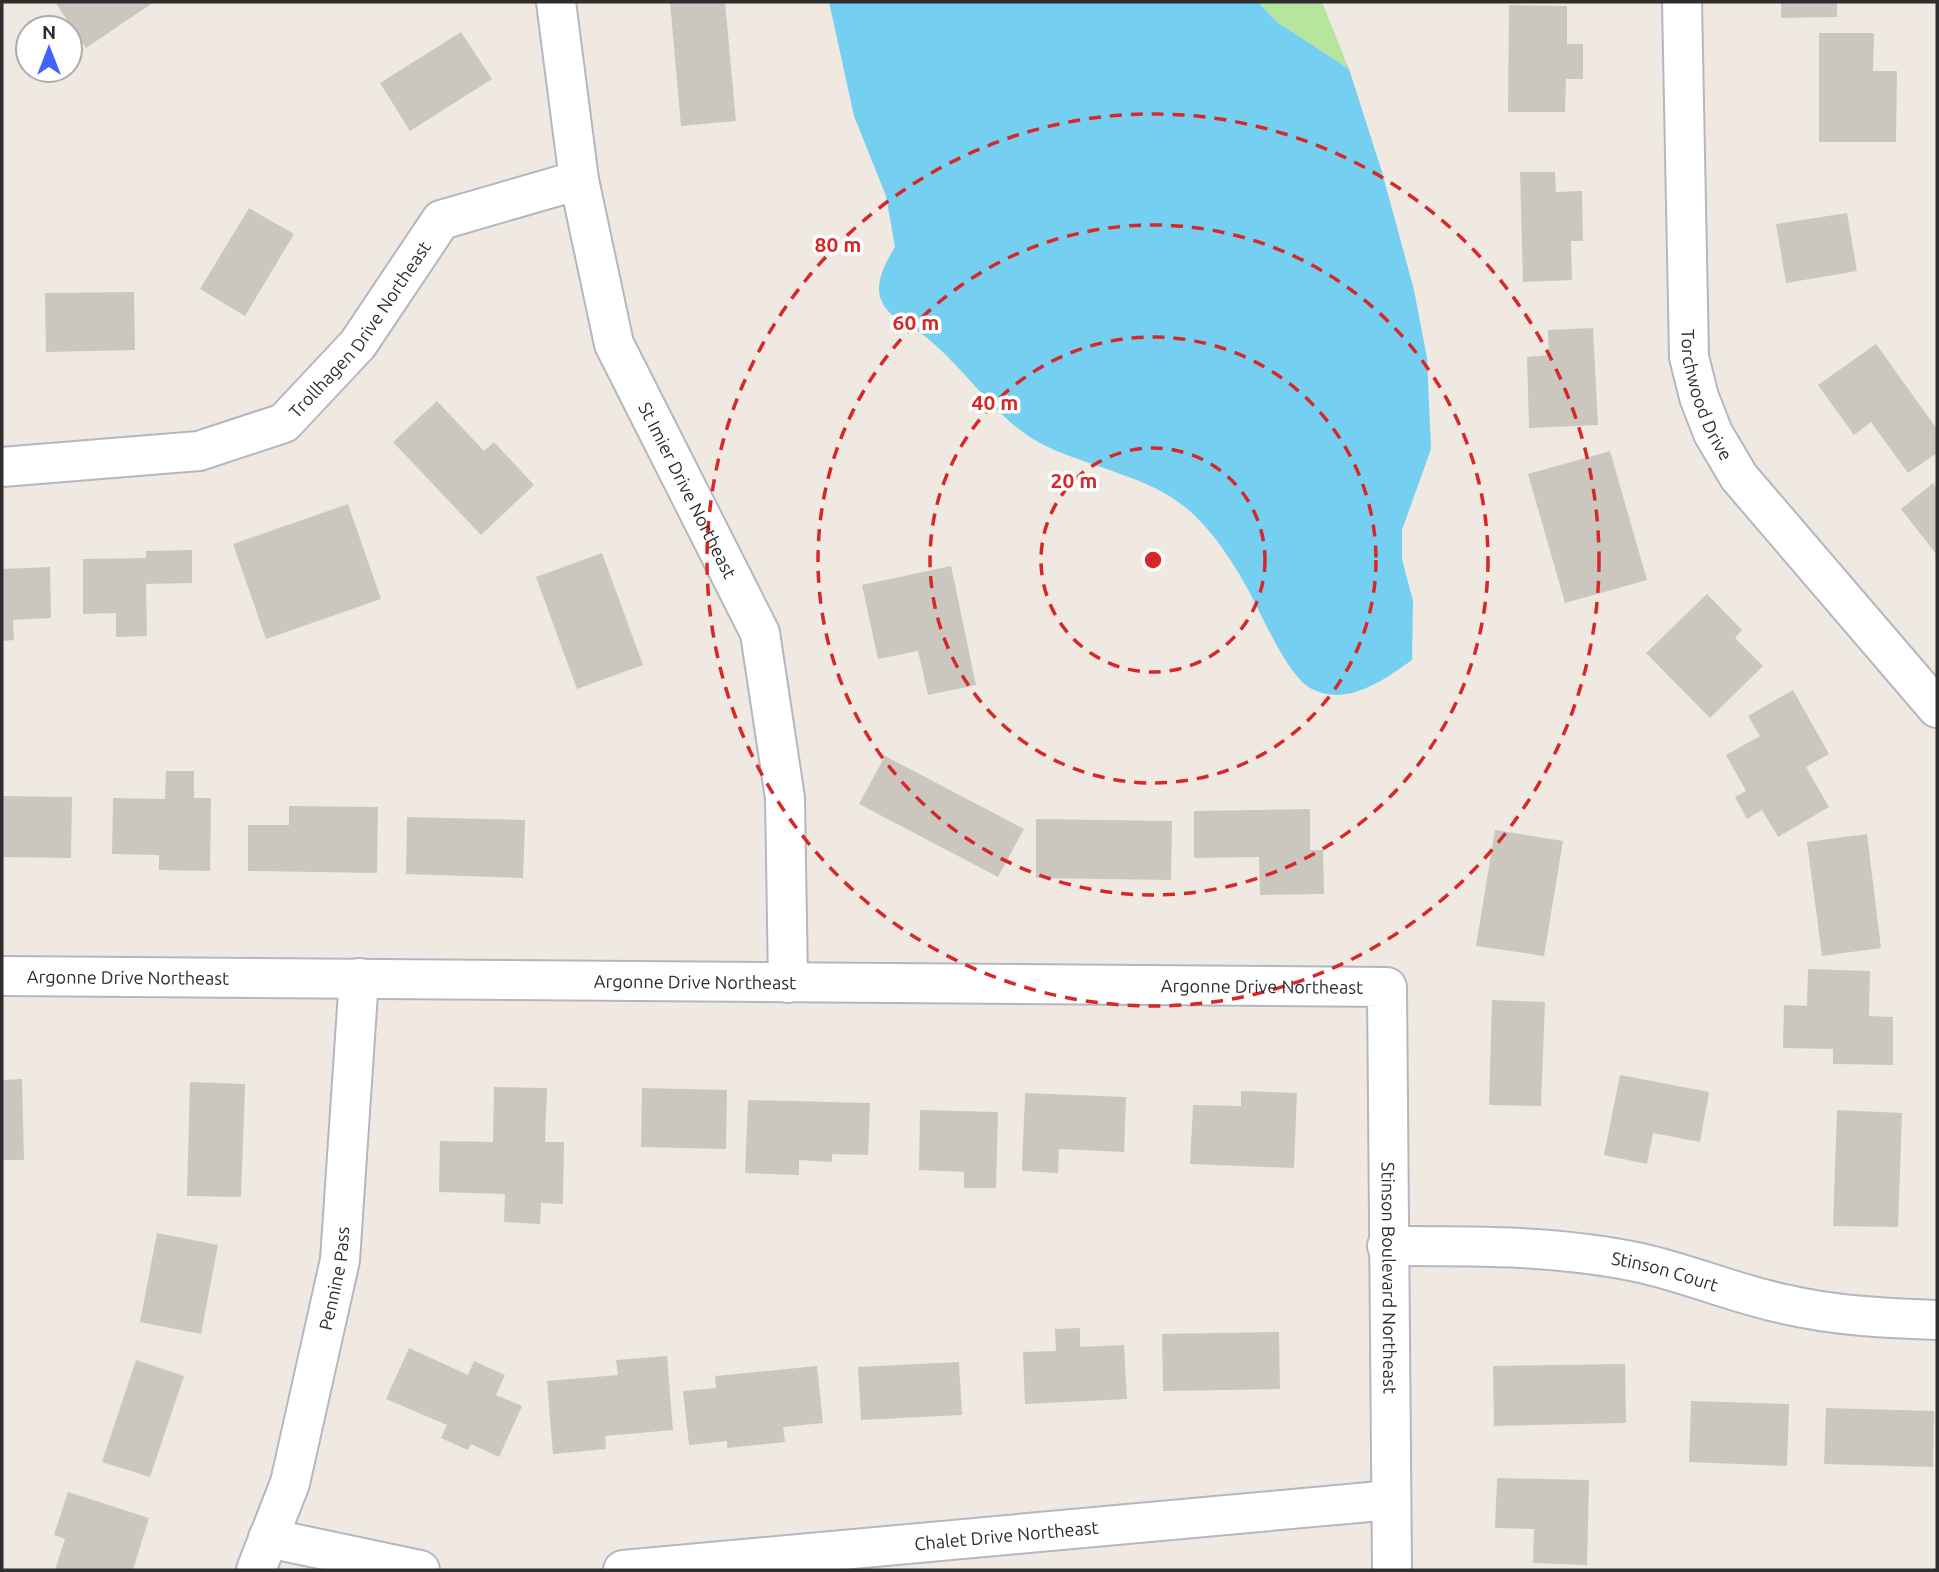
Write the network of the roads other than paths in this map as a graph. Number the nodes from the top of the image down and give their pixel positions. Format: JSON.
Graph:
{"nodes":[{"id":1,"x":556,"y":2,"type":"edge"},
{"id":2,"x":1682,"y":2,"type":"edge"},
{"id":3,"x":579,"y":180,"type":"junction"},
{"id":4,"x":2,"y":467,"type":"edge"},
{"id":5,"x":1937,"y":708,"type":"edge"},
{"id":6,"x":2,"y":976,"type":"edge"},
{"id":7,"x":359,"y":978,"type":"junction"},
{"id":8,"x":788,"y":983,"type":"junction"},
{"id":9,"x":1387,"y":987,"type":"joint"},
{"id":10,"x":1387,"y":1246,"type":"junction"},
{"id":11,"x":1937,"y":1320,"type":"edge"},
{"id":12,"x":1391,"y":1500,"type":"junction"},
{"id":13,"x":262,"y":1554,"type":"edge"},
{"id":14,"x":420,"y":1570,"type":"edge"},
{"id":15,"x":623,"y":1570,"type":"edge"},
{"id":16,"x":1392,"y":1570,"type":"edge"}],
"edges":[{"from":1,"to":3,"type":"street","name":"St Imier Drive Northeast"},
{"from":2,"to":5,"type":"street","name":"Torchwood Drive"},
{"from":3,"to":4,"type":"street","name":"Trollhagen Drive Northeast"},
{"from":3,"to":8,"type":"street","name":"St Imier Drive Northeast"},
{"from":6,"to":7,"type":"street","name":"Argonne Drive Northeast"},
{"from":7,"to":8,"type":"street","name":"Argonne Drive Northeast"},
{"from":7,"to":13,"type":"street","name":"Pennine Pass"},
{"from":8,"to":9,"type":"street","name":"Argonne Drive Northeast"},
{"from":9,"to":10,"type":"street","name":"Stinson Boulevard Northeast"},
{"from":10,"to":11,"type":"street","name":"Stinson Court"},
{"from":10,"to":12,"type":"street","name":"Stinson Boulevard Northeast"},
{"from":12,"to":15,"type":"street","name":"Chalet Drive Northeast"},
{"from":12,"to":16,"type":"street","name":"Stinson Boulevard Northeast"},
{"from":13,"to":14,"type":"street"}]}
